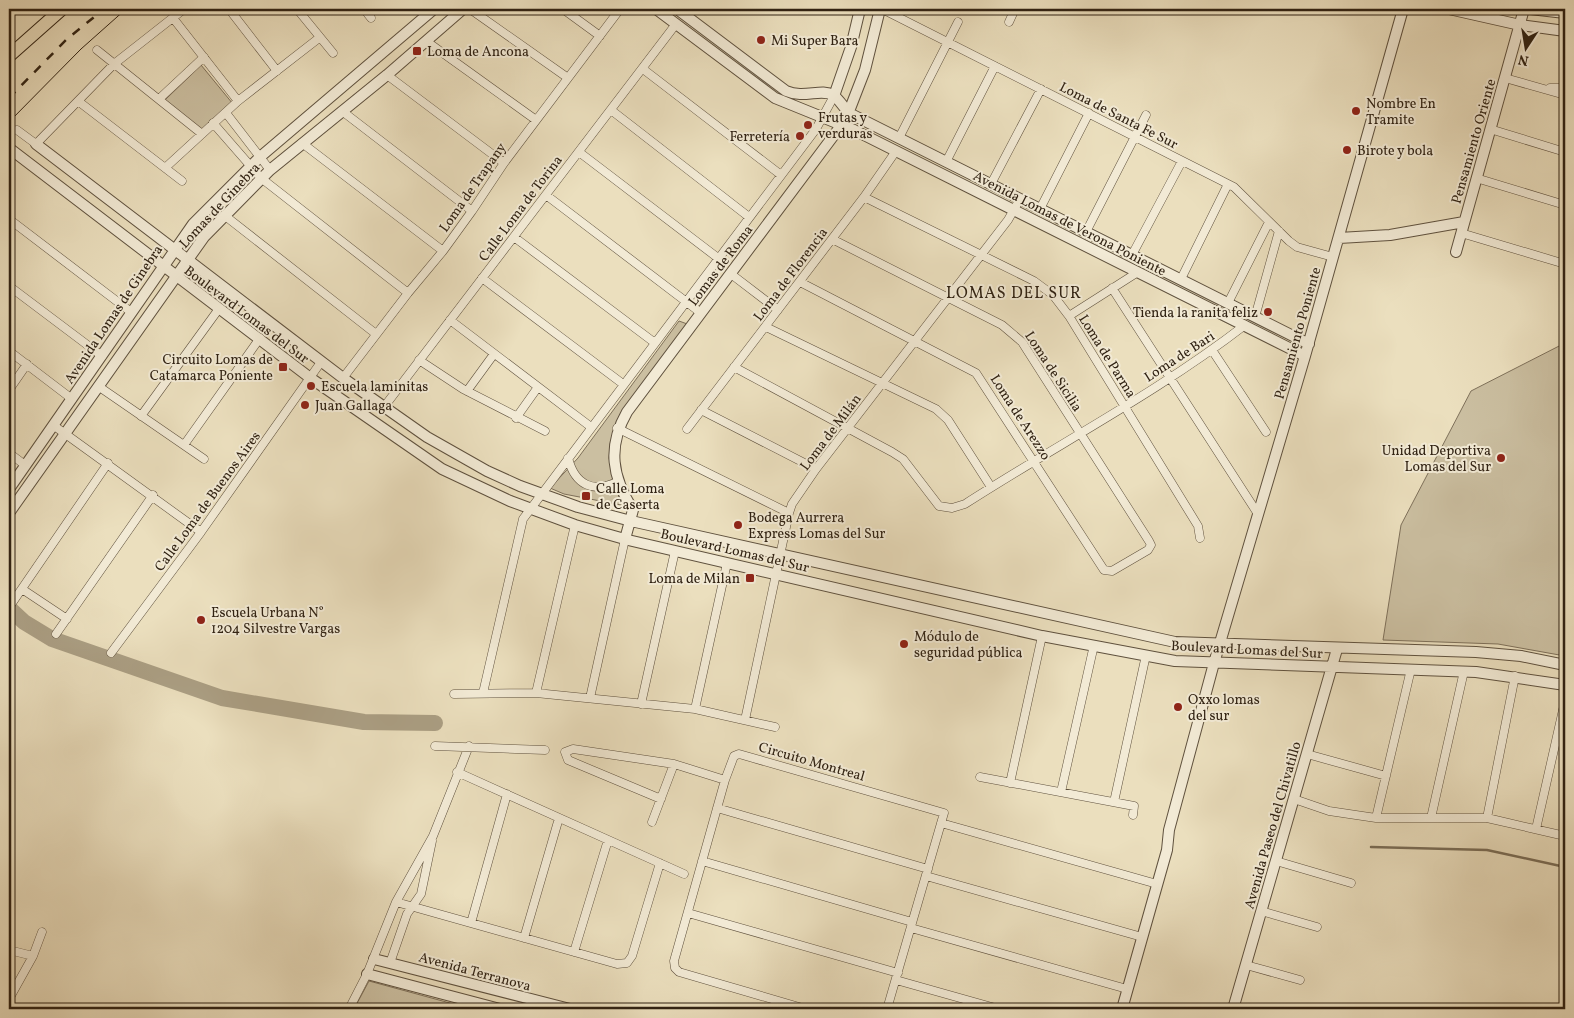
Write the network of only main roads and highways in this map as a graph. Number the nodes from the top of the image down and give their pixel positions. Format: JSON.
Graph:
{"nodes":[{"id":1,"x":62,"y":9,"type":"edge"},
{"id":2,"x":9,"y":56,"type":"edge"}],
"edges":[{"from":1,"to":2,"type":"main road"}]}
